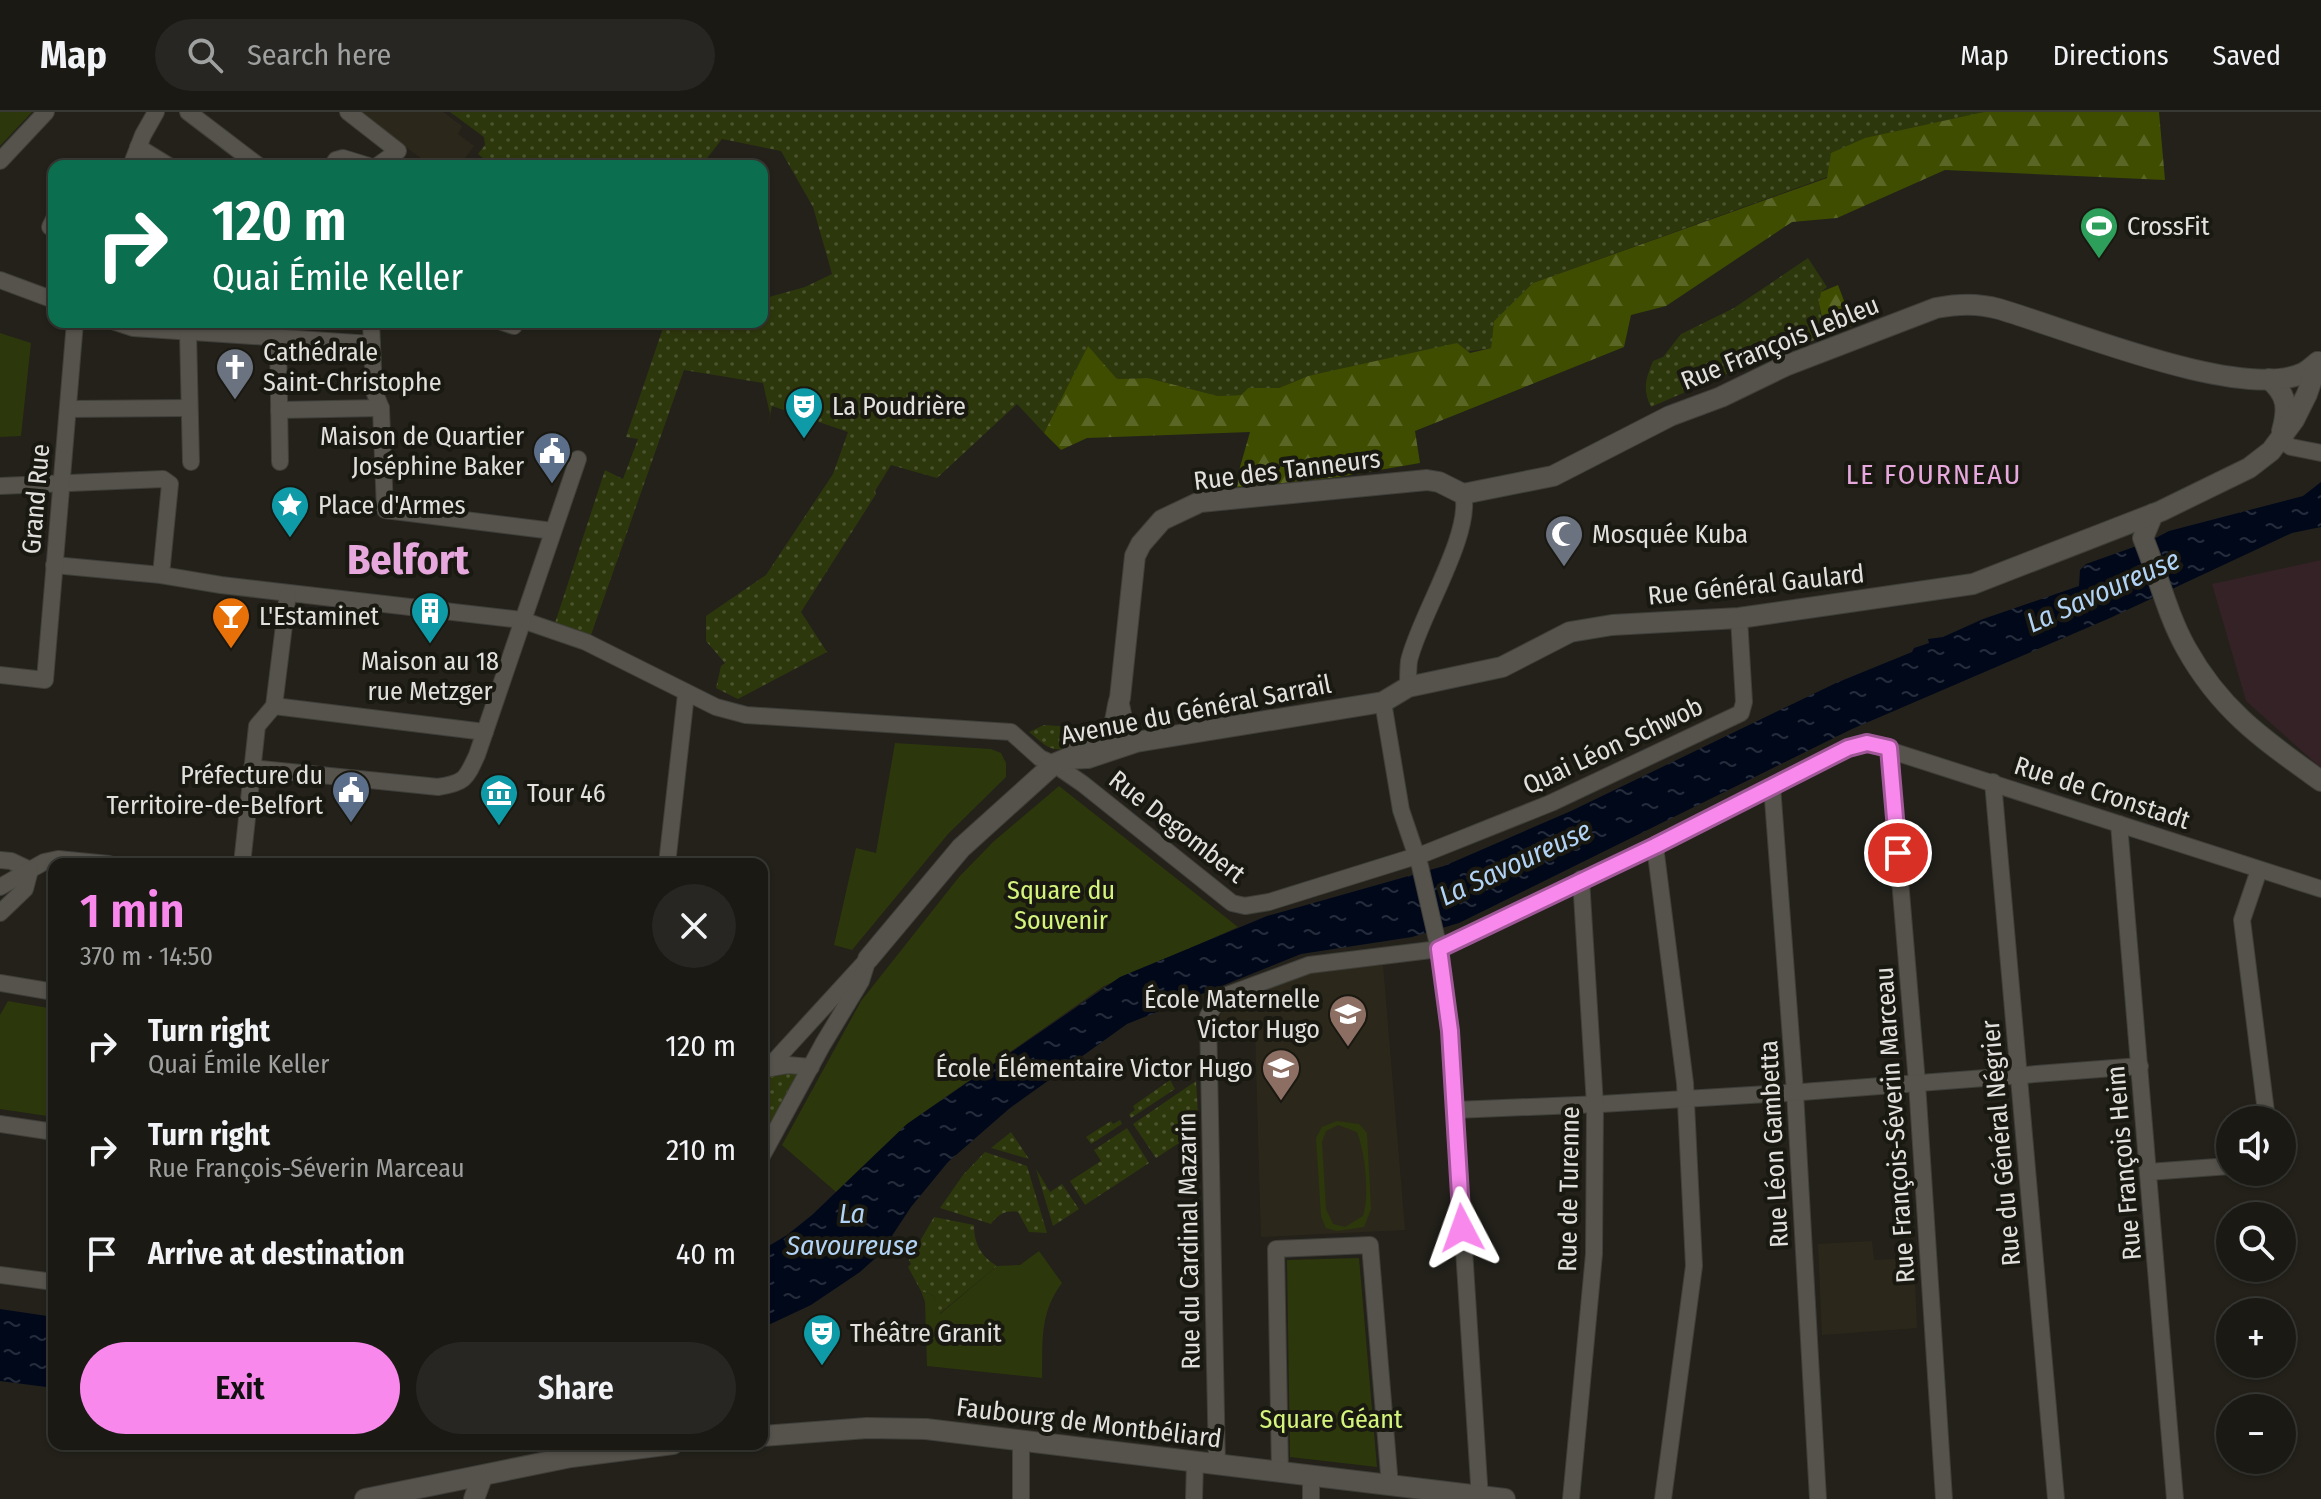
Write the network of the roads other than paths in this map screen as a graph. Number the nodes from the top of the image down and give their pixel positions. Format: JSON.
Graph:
{"nodes":[{"id":1,"x":46,"y":112,"type":"edge"},
{"id":2,"x":156,"y":112,"type":"edge"},
{"id":3,"x":188,"y":112,"type":"edge"},
{"id":4,"x":348,"y":112,"type":"edge"},
{"id":5,"x":138,"y":147,"type":"junction"},
{"id":6,"x":133,"y":160,"type":"edge"},
{"id":7,"x":159,"y":160,"type":"edge"},
{"id":8,"x":251,"y":160,"type":"edge"},
{"id":9,"x":385,"y":160,"type":"edge"},
{"id":10,"x":0,"y":161,"type":"edge"},
{"id":11,"x":0,"y":280,"type":"edge"},
{"id":12,"x":48,"y":298,"type":"edge"},
{"id":13,"x":75,"y":328,"type":"edge"},
{"id":14,"x":133,"y":328,"type":"edge"},
{"id":15,"x":371,"y":328,"type":"edge"},
{"id":16,"x":188,"y":332,"type":"junction"},
{"id":17,"x":278,"y":338,"type":"junction"},
{"id":18,"x":372,"y":352,"type":"junction"},
{"id":19,"x":2320,"y":361,"type":"edge"},
{"id":20,"x":2269,"y":379,"type":"junction"},
{"id":21,"x":189,"y":408,"type":"junction"},
{"id":22,"x":381,"y":408,"type":"junction"},
{"id":23,"x":68,"y":409,"type":"junction"},
{"id":24,"x":279,"y":410,"type":"junction"},
{"id":25,"x":2280,"y":439,"type":"junction"},
{"id":26,"x":2321,"y":453,"type":"edge"},
{"id":27,"x":578,"y":459,"type":"dead end"},
{"id":28,"x":191,"y":462,"type":"dead end"},
{"id":29,"x":280,"y":462,"type":"dead end"},
{"id":30,"x":61,"y":484,"type":"junction"},
{"id":31,"x":0,"y":486,"type":"edge"},
{"id":32,"x":1463,"y":494,"type":"junction"},
{"id":33,"x":2145,"y":529,"type":"junction"},
{"id":34,"x":553,"y":531,"type":"junction"},
{"id":35,"x":54,"y":565,"type":"junction"},
{"id":36,"x":161,"y":575,"type":"junction"},
{"id":37,"x":288,"y":593,"type":"junction"},
{"id":38,"x":1739,"y":618,"type":"junction"},
{"id":39,"x":522,"y":620,"type":"junction"},
{"id":40,"x":0,"y":675,"type":"edge"},
{"id":41,"x":1408,"y":687,"type":"junction"},
{"id":42,"x":686,"y":694,"type":"junction"},
{"id":43,"x":1120,"y":698,"type":"junction"},
{"id":44,"x":1383,"y":702,"type":"junction"},
{"id":45,"x":274,"y":706,"type":"junction"},
{"id":46,"x":485,"y":732,"type":"junction"},
{"id":47,"x":1136,"y":742,"type":"junction"},
{"id":48,"x":1889,"y":748,"type":"junction"},
{"id":49,"x":1060,"y":761,"type":"junction"},
{"id":50,"x":252,"y":768,"type":"junction"},
{"id":51,"x":2321,"y":781,"type":"edge"},
{"id":52,"x":1993,"y":782,"type":"junction"},
{"id":53,"x":1772,"y":786,"type":"junction"},
{"id":54,"x":2119,"y":824,"type":"junction"},
{"id":55,"x":1655,"y":846,"type":"junction"},
{"id":56,"x":243,"y":858,"type":"edge"},
{"id":57,"x":668,"y":858,"type":"edge"},
{"id":58,"x":0,"y":860,"type":"edge"},
{"id":59,"x":48,"y":861,"type":"edge"},
{"id":60,"x":1418,"y":863,"type":"junction"},
{"id":61,"x":30,"y":870,"type":"junction"},
{"id":62,"x":2259,"y":870,"type":"junction"},
{"id":63,"x":1581,"y":879,"type":"junction"},
{"id":64,"x":0,"y":887,"type":"edge"},
{"id":65,"x":2321,"y":889,"type":"edge"},
{"id":66,"x":0,"y":913,"type":"edge"},
{"id":67,"x":1438,"y":941,"type":"junction"},
{"id":68,"x":868,"y":959,"type":"junction"},
{"id":69,"x":0,"y":983,"type":"edge"},
{"id":70,"x":48,"y":991,"type":"edge"},
{"id":71,"x":768,"y":1066,"type":"edge"},
{"id":72,"x":2140,"y":1066,"type":"junction"},
{"id":73,"x":811,"y":1067,"type":"junction"},
{"id":74,"x":768,"y":1068,"type":"edge"},
{"id":75,"x":2020,"y":1074,"type":"junction"},
{"id":76,"x":1917,"y":1083,"type":"junction"},
{"id":77,"x":1795,"y":1092,"type":"junction"},
{"id":78,"x":1686,"y":1098,"type":"junction"},
{"id":79,"x":1595,"y":1105,"type":"junction"},
{"id":80,"x":2265,"y":1106,"type":"edge"},
{"id":81,"x":1455,"y":1110,"type":"junction"},
{"id":82,"x":0,"y":1124,"type":"edge"},
{"id":83,"x":48,"y":1131,"type":"edge"},
{"id":84,"x":768,"y":1145,"type":"edge"},
{"id":85,"x":2216,"y":1167,"type":"edge"},
{"id":86,"x":2148,"y":1172,"type":"junction"},
{"id":87,"x":0,"y":1275,"type":"edge"},
{"id":88,"x":48,"y":1281,"type":"edge"},
{"id":89,"x":768,"y":1436,"type":"edge"},
{"id":90,"x":1021,"y":1440,"type":"junction"},
{"id":91,"x":567,"y":1451,"type":"edge"},
{"id":92,"x":1195,"y":1462,"type":"junction"},
{"id":93,"x":1217,"y":1465,"type":"junction"},
{"id":94,"x":1280,"y":1472,"type":"junction"},
{"id":95,"x":1311,"y":1476,"type":"junction"},
{"id":96,"x":482,"y":1477,"type":"junction"},
{"id":97,"x":1390,"y":1486,"type":"junction"},
{"id":98,"x":1480,"y":1497,"type":"edge"},
{"id":99,"x":365,"y":1499,"type":"edge"},
{"id":100,"x":474,"y":1499,"type":"edge"},
{"id":101,"x":1021,"y":1499,"type":"edge"},
{"id":102,"x":1194,"y":1499,"type":"edge"},
{"id":103,"x":1311,"y":1499,"type":"edge"},
{"id":104,"x":1505,"y":1499,"type":"edge"},
{"id":105,"x":1571,"y":1499,"type":"edge"},
{"id":106,"x":1663,"y":1499,"type":"edge"},
{"id":107,"x":1818,"y":1499,"type":"edge"},
{"id":108,"x":1944,"y":1499,"type":"edge"},
{"id":109,"x":2056,"y":1499,"type":"edge"},
{"id":110,"x":2175,"y":1499,"type":"edge"}],
"edges":[{"from":1,"to":10,"type":"street"},
{"from":2,"to":5,"type":"street"},
{"from":3,"to":8,"type":"street"},
{"from":4,"to":9,"type":"street"},
{"from":5,"to":6,"type":"street"},
{"from":5,"to":7,"type":"street"},
{"from":11,"to":12,"type":"street"},
{"from":13,"to":23,"type":"street","name":"Grand Rue"},
{"from":14,"to":16,"type":"street"},
{"from":15,"to":18,"type":"street"},
{"from":16,"to":17,"type":"street"},
{"from":16,"to":21,"type":"street"},
{"from":17,"to":18,"type":"street"},
{"from":17,"to":24,"type":"street"},
{"from":18,"to":22,"type":"street"},
{"from":19,"to":20,"type":"main road","name":"Rue François Lebleu"},
{"from":19,"to":25,"type":"main road","name":"Rue Général Gaulard"},
{"from":20,"to":25,"type":"main road"},
{"from":20,"to":32,"type":"main road","name":"Rue François Lebleu"},
{"from":21,"to":23,"type":"street"},
{"from":21,"to":28,"type":"street"},
{"from":22,"to":24,"type":"street"},
{"from":22,"to":34,"type":"street"},
{"from":23,"to":30,"type":"street","name":"Grand Rue"},
{"from":24,"to":29,"type":"street"},
{"from":25,"to":26,"type":"street"},
{"from":25,"to":33,"type":"main road","name":"Rue Général Gaulard"},
{"from":27,"to":34,"type":"street"},
{"from":30,"to":31,"type":"street"},
{"from":30,"to":35,"type":"street","name":"Grand Rue"},
{"from":30,"to":36,"type":"street"},
{"from":32,"to":41,"type":"street"},
{"from":32,"to":43,"type":"main road","name":"Rue des Tanneurs"},
{"from":33,"to":38,"type":"main road","name":"Rue Général Gaulard"},
{"from":33,"to":51,"type":"main road"},
{"from":34,"to":39,"type":"street"},
{"from":35,"to":36,"type":"street"},
{"from":35,"to":40,"type":"street","name":"Grand Rue"},
{"from":36,"to":37,"type":"street"},
{"from":37,"to":39,"type":"street","name":"Avenue du Général Sarrail"},
{"from":37,"to":45,"type":"street"},
{"from":38,"to":41,"type":"main road","name":"Rue Général Gaulard"},
{"from":38,"to":60,"type":"street","name":"Quai Léon Schwob"},
{"from":39,"to":42,"type":"street","name":"Avenue du Général Sarrail"},
{"from":39,"to":46,"type":"street"},
{"from":41,"to":44,"type":"main road","name":"Rue Général Gaulard"},
{"from":42,"to":49,"type":"street","name":"Avenue du Général Sarrail"},
{"from":42,"to":57,"type":"street"},
{"from":43,"to":47,"type":"street","name":"Rue des Tanneurs"},
{"from":43,"to":49,"type":"main road","name":"Rue des Tanneurs"},
{"from":44,"to":47,"type":"main road","name":"Avenue du Général Sarrail"},
{"from":44,"to":60,"type":"street"},
{"from":45,"to":46,"type":"street"},
{"from":45,"to":50,"type":"street"},
{"from":46,"to":50,"type":"street"},
{"from":47,"to":49,"type":"main road","name":"Avenue du Général Sarrail"},
{"from":48,"to":52,"type":"street","name":"Rue de Cronstadt"},
{"from":48,"to":53,"type":"street","name":"Rue de Cronstadt"},
{"from":48,"to":76,"type":"street","name":"Rue François-Séverin Marceau"},
{"from":49,"to":60,"type":"street","name":"Rue Degombert"},
{"from":49,"to":68,"type":"main road","name":"Rue des Tanneurs"},
{"from":50,"to":56,"type":"street"},
{"from":52,"to":54,"type":"street","name":"Rue de Cronstadt"},
{"from":52,"to":75,"type":"street","name":"Rue du Général Négrier"},
{"from":53,"to":55,"type":"street"},
{"from":53,"to":77,"type":"street","name":"Rue Léon Gambetta"},
{"from":54,"to":62,"type":"street","name":"Rue de Cronstadt"},
{"from":54,"to":72,"type":"street","name":"Rue François Heim"},
{"from":55,"to":63,"type":"street"},
{"from":55,"to":78,"type":"street"},
{"from":58,"to":61,"type":"street"},
{"from":59,"to":61,"type":"street"},
{"from":60,"to":67,"type":"street"},
{"from":61,"to":64,"type":"street"},
{"from":61,"to":66,"type":"street"},
{"from":62,"to":65,"type":"street","name":"Rue de Cronstadt"},
{"from":62,"to":80,"type":"street"},
{"from":63,"to":67,"type":"street"},
{"from":63,"to":79,"type":"street","name":"Rue de Turenne"},
{"from":67,"to":81,"type":"street"},
{"from":67,"to":93,"type":"street","name":"Rue du Cardinal Mazarin"},
{"from":68,"to":71,"type":"street"},
{"from":68,"to":73,"type":"street"},
{"from":69,"to":70,"type":"street"},
{"from":72,"to":75,"type":"street"},
{"from":72,"to":86,"type":"street","name":"Rue François Heim"},
{"from":73,"to":74,"type":"street"},
{"from":73,"to":84,"type":"street"},
{"from":75,"to":76,"type":"street"},
{"from":75,"to":109,"type":"street","name":"Rue du Général Négrier"},
{"from":76,"to":77,"type":"street"},
{"from":76,"to":108,"type":"street","name":"Rue François-Séverin Marceau"},
{"from":77,"to":78,"type":"street"},
{"from":77,"to":107,"type":"street","name":"Rue Léon Gambetta"},
{"from":78,"to":79,"type":"street"},
{"from":78,"to":106,"type":"street"},
{"from":79,"to":81,"type":"street"},
{"from":79,"to":105,"type":"street","name":"Rue de Turenne"},
{"from":81,"to":98,"type":"street"},
{"from":82,"to":83,"type":"street"},
{"from":85,"to":86,"type":"street"},
{"from":86,"to":110,"type":"street","name":"Rue François Heim"},
{"from":87,"to":88,"type":"street"},
{"from":89,"to":90,"type":"main road","name":"Faubourg de Montbéliard"},
{"from":90,"to":92,"type":"main road","name":"Faubourg de Montbéliard"},
{"from":90,"to":101,"type":"street"},
{"from":91,"to":96,"type":"main road"},
{"from":92,"to":93,"type":"main road","name":"Faubourg de Montbéliard"},
{"from":92,"to":102,"type":"street"},
{"from":93,"to":94,"type":"main road","name":"Faubourg de Montbéliard"},
{"from":94,"to":95,"type":"main road","name":"Faubourg de Montbéliard"},
{"from":94,"to":97,"type":"street"},
{"from":95,"to":97,"type":"main road","name":"Faubourg de Montbéliard"},
{"from":95,"to":103,"type":"street"},
{"from":96,"to":99,"type":"main road"},
{"from":96,"to":100,"type":"main road"},
{"from":97,"to":98,"type":"main road","name":"Faubourg de Montbéliard"},
{"from":98,"to":104,"type":"main road","name":"Faubourg de Montbéliard"}]}
